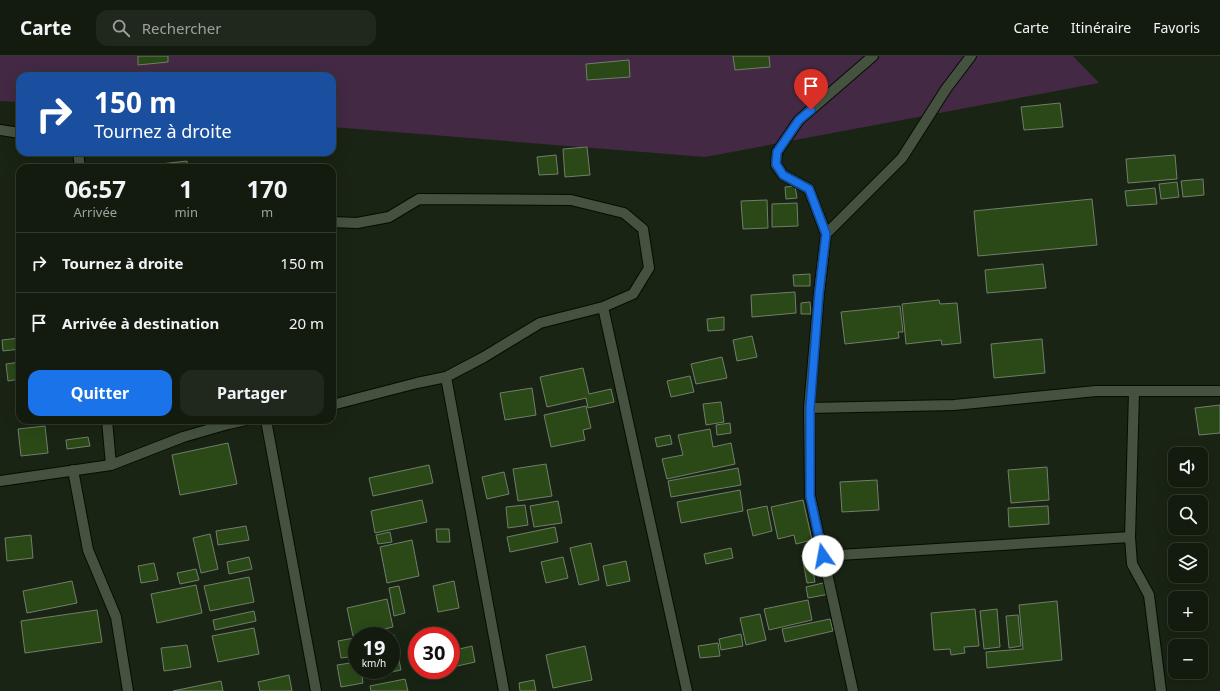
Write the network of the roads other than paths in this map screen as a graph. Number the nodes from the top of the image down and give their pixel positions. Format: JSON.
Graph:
{"nodes":[{"id":1,"x":873,"y":56,"type":"edge"},
{"id":2,"x":971,"y":56,"type":"edge"},
{"id":3,"x":0,"y":130,"type":"edge"},
{"id":4,"x":16,"y":132,"type":"edge"},
{"id":5,"x":336,"y":222,"type":"edge"},
{"id":6,"x":826,"y":234,"type":"junction"},
{"id":7,"x":603,"y":307,"type":"junction"},
{"id":8,"x":446,"y":377,"type":"junction"},
{"id":9,"x":1220,"y":391,"type":"edge"},
{"id":10,"x":1134,"y":392,"type":"junction"},
{"id":11,"x":336,"y":404,"type":"edge"},
{"id":12,"x":810,"y":408,"type":"junction"},
{"id":13,"x":106,"y":424,"type":"edge"},
{"id":14,"x":228,"y":424,"type":"edge"},
{"id":15,"x":267,"y":424,"type":"edge"},
{"id":16,"x":111,"y":466,"type":"junction"},
{"id":17,"x":73,"y":470,"type":"junction"},
{"id":18,"x":0,"y":480,"type":"edge"},
{"id":19,"x":1130,"y":537,"type":"junction"},
{"id":20,"x":823,"y":556,"type":"junction"},
{"id":21,"x":128,"y":691,"type":"edge"},
{"id":22,"x":316,"y":691,"type":"edge"},
{"id":23,"x":504,"y":691,"type":"edge"},
{"id":24,"x":687,"y":691,"type":"edge"},
{"id":25,"x":853,"y":691,"type":"edge"},
{"id":26,"x":1161,"y":691,"type":"edge"}],
"edges":[{"from":1,"to":6,"type":"street"},
{"from":2,"to":6,"type":"street"},
{"from":3,"to":4,"type":"street"},
{"from":5,"to":7,"type":"street"},
{"from":6,"to":12,"type":"street"},
{"from":7,"to":8,"type":"street"},
{"from":7,"to":24,"type":"street"},
{"from":8,"to":11,"type":"street"},
{"from":8,"to":23,"type":"street"},
{"from":9,"to":10,"type":"street"},
{"from":10,"to":12,"type":"street"},
{"from":10,"to":19,"type":"street"},
{"from":12,"to":20,"type":"street"},
{"from":13,"to":16,"type":"street"},
{"from":14,"to":16,"type":"street"},
{"from":15,"to":22,"type":"street"},
{"from":16,"to":17,"type":"street"},
{"from":17,"to":18,"type":"street"},
{"from":17,"to":21,"type":"street"},
{"from":19,"to":20,"type":"street"},
{"from":19,"to":26,"type":"street"},
{"from":20,"to":25,"type":"street"}]}
